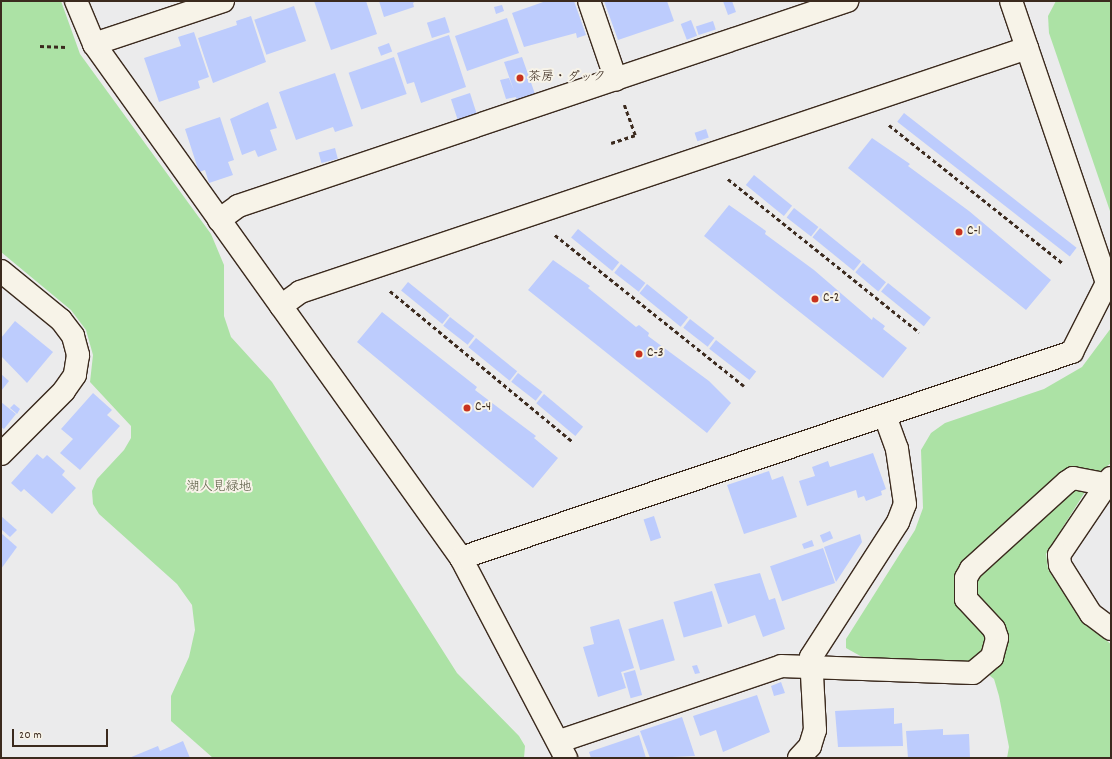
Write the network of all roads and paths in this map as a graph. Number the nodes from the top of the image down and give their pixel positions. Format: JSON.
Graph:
{"nodes":[{"id":1,"x":76,"y":1,"type":"edge"},
{"id":2,"x":223,"y":1,"type":"edge"},
{"id":3,"x":589,"y":1,"type":"edge"},
{"id":4,"x":847,"y":1,"type":"edge"},
{"id":5,"x":1011,"y":1,"type":"edge"},
{"id":6,"x":94,"y":44,"type":"junction"},
{"id":7,"x":1027,"y":48,"type":"junction"},
{"id":8,"x":616,"y":80,"type":"junction"},
{"id":9,"x":874,"y":100,"type":"junction"},
{"id":10,"x":628,"y":117,"type":"dead end"},
{"id":11,"x":611,"y":143,"type":"dead end"},
{"id":12,"x":712,"y":154,"type":"junction"},
{"id":13,"x":542,"y":211,"type":"junction"},
{"id":14,"x":219,"y":220,"type":"junction"},
{"id":15,"x":1064,"y":264,"type":"dead end"},
{"id":16,"x":376,"y":267,"type":"junction"},
{"id":17,"x":1,"y":271,"type":"edge"},
{"id":18,"x":281,"y":306,"type":"junction"},
{"id":19,"x":919,"y":332,"type":"dead end"},
{"id":20,"x":744,"y":386,"type":"dead end"},
{"id":21,"x":885,"y":416,"type":"junction"},
{"id":22,"x":572,"y":441,"type":"dead end"},
{"id":23,"x":1,"y":454,"type":"edge"},
{"id":24,"x":1107,"y":481,"type":"edge"},
{"id":25,"x":460,"y":558,"type":"junction"},
{"id":26,"x":1111,"y":629,"type":"edge"},
{"id":27,"x":810,"y":668,"type":"junction"},
{"id":28,"x":563,"y":749,"type":"edge"},
{"id":29,"x":799,"y":758,"type":"edge"}],
"edges":[{"from":1,"to":6,"type":"street"},
{"from":2,"to":6,"type":"street"},
{"from":3,"to":8,"type":"street"},
{"from":4,"to":8,"type":"street"},
{"from":5,"to":7,"type":"street"},
{"from":6,"to":14,"type":"street"},
{"from":7,"to":9,"type":"street"},
{"from":7,"to":21,"type":"street"},
{"from":8,"to":14,"type":"street"},
{"from":9,"to":12,"type":"street"},
{"from":9,"to":15,"type":"path"},
{"from":10,"to":11,"type":"path"},
{"from":12,"to":13,"type":"street"},
{"from":12,"to":19,"type":"path"},
{"from":13,"to":16,"type":"street"},
{"from":13,"to":20,"type":"path"},
{"from":14,"to":18,"type":"street"},
{"from":16,"to":18,"type":"street"},
{"from":16,"to":22,"type":"path"},
{"from":17,"to":23,"type":"street"},
{"from":18,"to":25,"type":"street"},
{"from":21,"to":25,"type":"street"},
{"from":21,"to":27,"type":"street"},
{"from":24,"to":26,"type":"street"},
{"from":24,"to":27,"type":"street"},
{"from":25,"to":28,"type":"street"},
{"from":27,"to":28,"type":"street"},
{"from":27,"to":29,"type":"street"}]}
